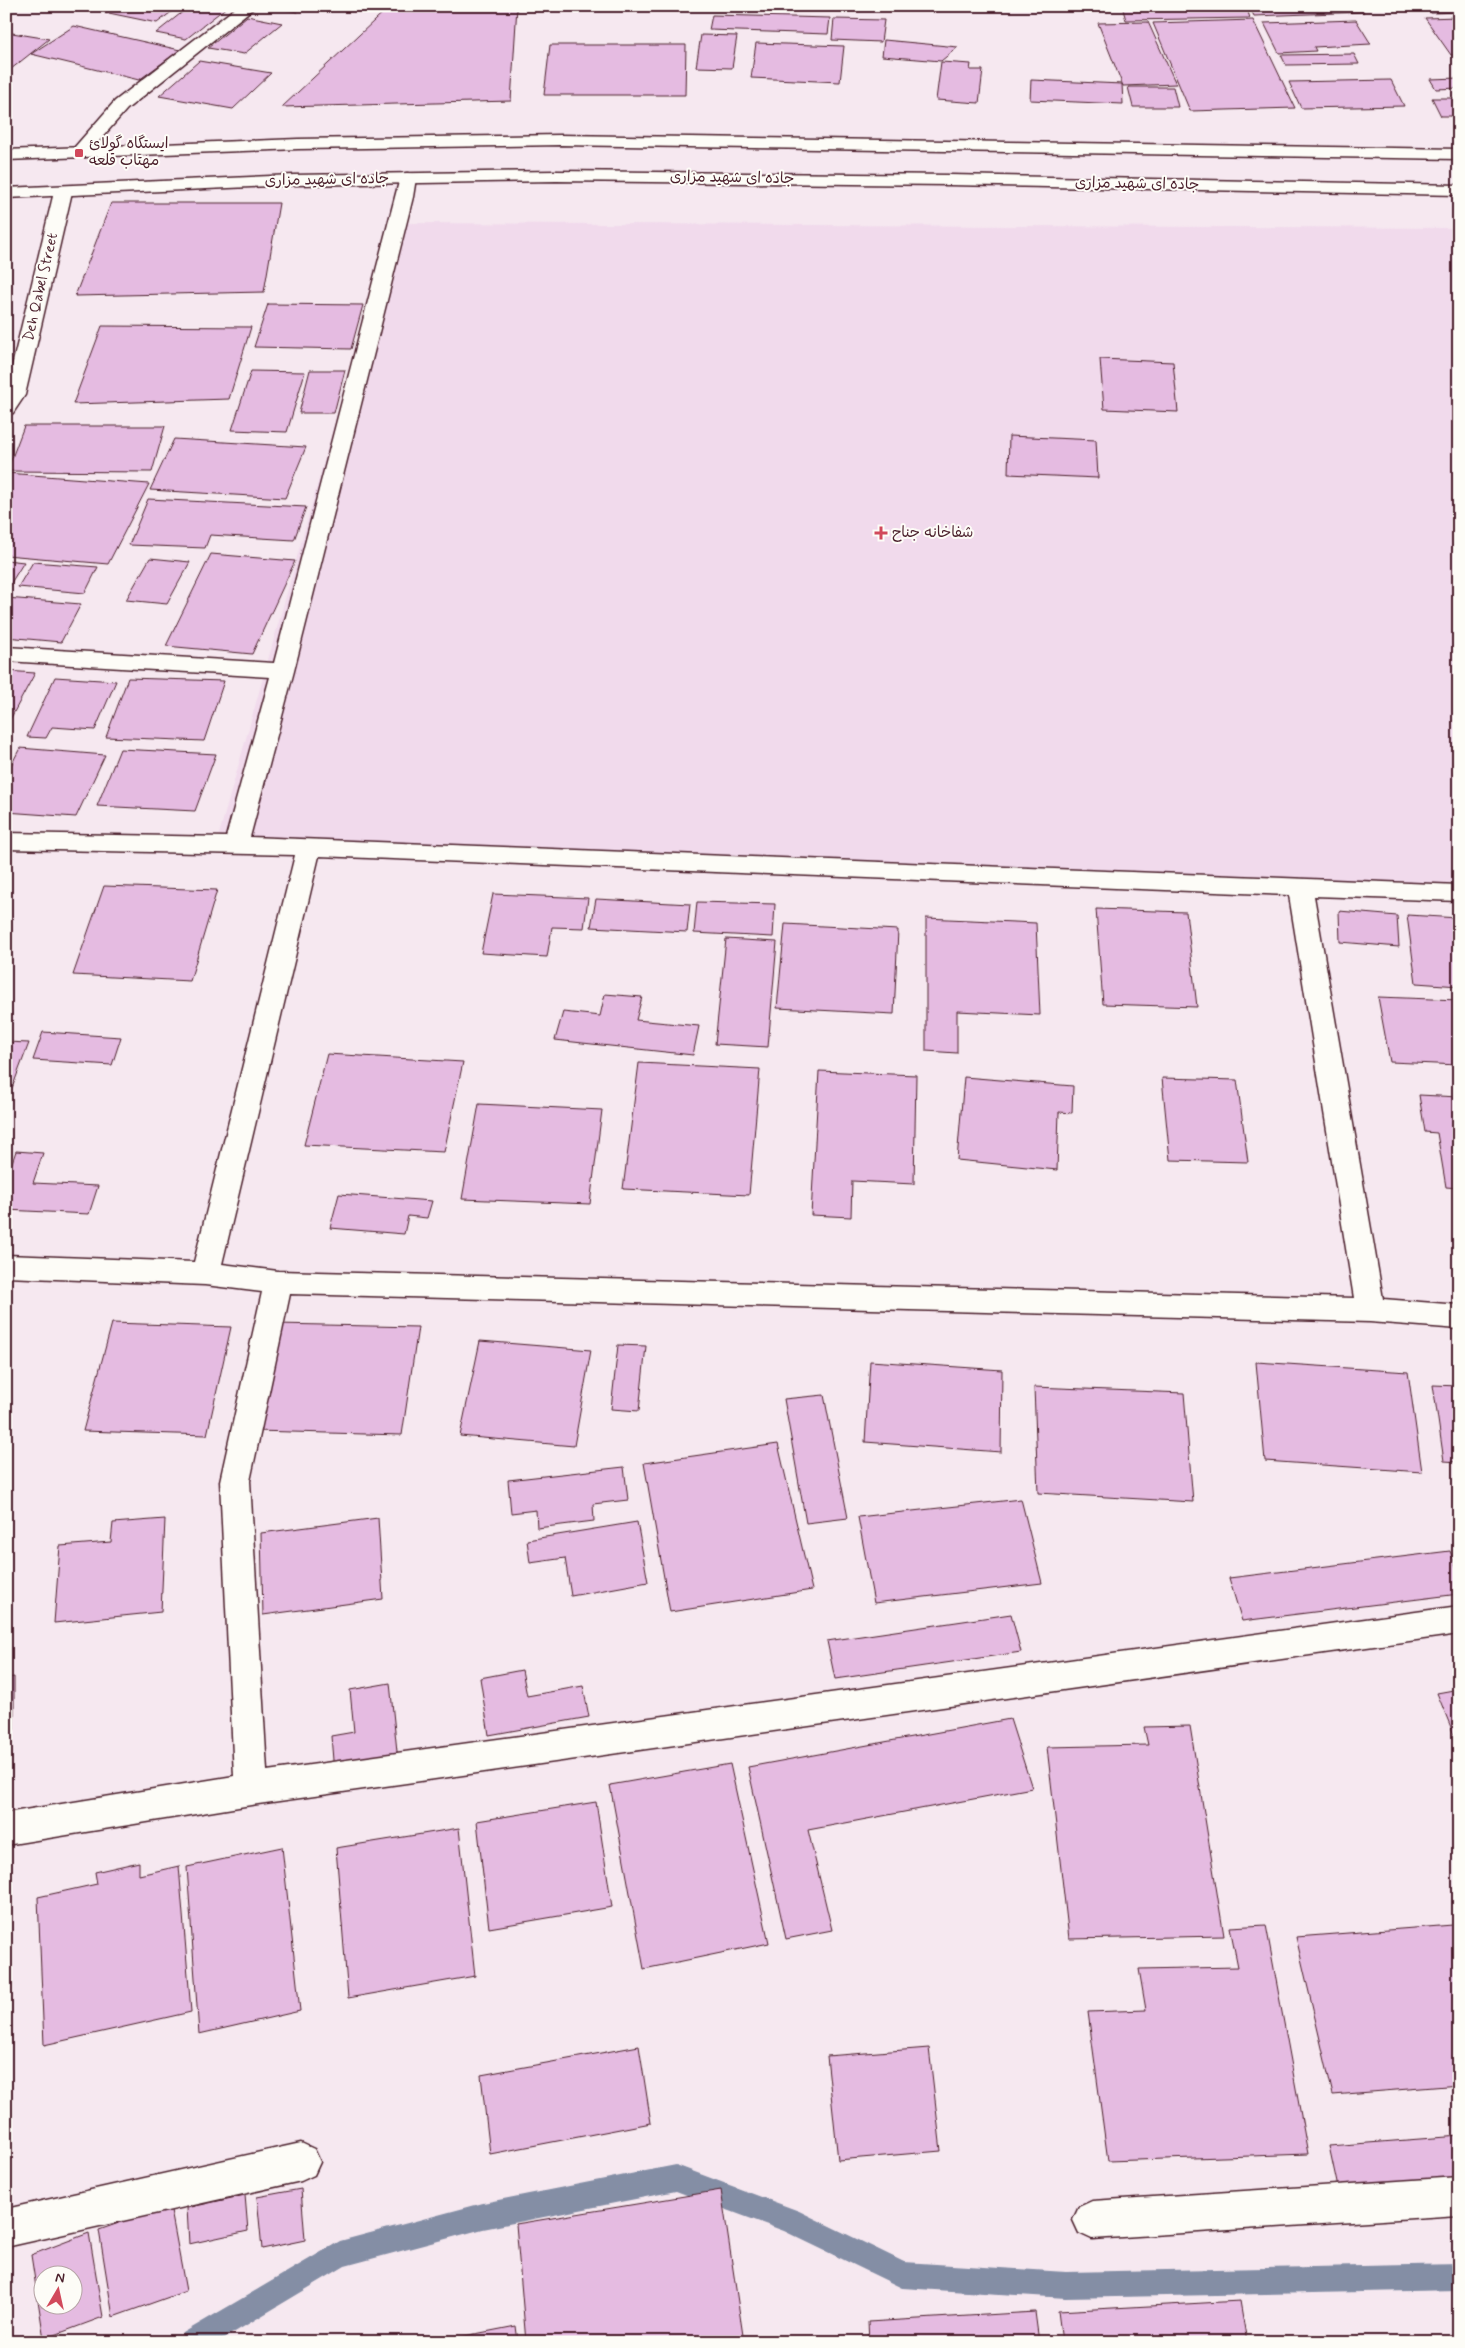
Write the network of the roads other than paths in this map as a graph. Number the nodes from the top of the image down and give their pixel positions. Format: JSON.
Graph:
{"nodes":[{"id":1,"x":248,"y":6,"type":"edge"},
{"id":2,"x":946,"y":148,"type":"junction"},
{"id":3,"x":79,"y":153,"type":"junction"},
{"id":4,"x":1459,"y":154,"type":"edge"},
{"id":5,"x":6,"y":155,"type":"edge"},
{"id":6,"x":407,"y":178,"type":"junction"},
{"id":7,"x":950,"y":180,"type":"junction"},
{"id":8,"x":1459,"y":190,"type":"edge"},
{"id":9,"x":63,"y":192,"type":"junction"},
{"id":10,"x":6,"y":193,"type":"edge"},
{"id":11,"x":6,"y":409,"type":"edge"},
{"id":12,"x":6,"y":654,"type":"edge"},
{"id":13,"x":284,"y":671,"type":"junction"},
{"id":14,"x":6,"y":841,"type":"edge"},
{"id":15,"x":236,"y":846,"type":"junction"},
{"id":16,"x":309,"y":849,"type":"junction"},
{"id":17,"x":1300,"y":888,"type":"junction"},
{"id":18,"x":1459,"y":893,"type":"edge"},
{"id":19,"x":6,"y":1266,"type":"edge"},
{"id":20,"x":206,"y":1274,"type":"junction"},
{"id":21,"x":278,"y":1282,"type":"junction"},
{"id":22,"x":1370,"y":1310,"type":"junction"},
{"id":23,"x":1459,"y":1317,"type":"edge"},
{"id":24,"x":1459,"y":1620,"type":"edge"},
{"id":25,"x":251,"y":1789,"type":"junction"},
{"id":26,"x":6,"y":1829,"type":"edge"},
{"id":27,"x":301,"y":2162,"type":"dead end"},
{"id":28,"x":1459,"y":2196,"type":"edge"},
{"id":29,"x":1092,"y":2220,"type":"dead end"},
{"id":30,"x":6,"y":2228,"type":"edge"}],
"edges":[{"from":1,"to":3,"type":"street"},
{"from":2,"to":3,"type":"street","name":"جاده ای شهید مزاری"},
{"from":2,"to":4,"type":"street","name":"جاده ای شهید مزاری"},
{"from":2,"to":7,"type":"street"},
{"from":3,"to":5,"type":"street","name":"جاده ای شهید مزاری"},
{"from":6,"to":7,"type":"street","name":"جاده ای شهید مزاری"},
{"from":6,"to":9,"type":"street","name":"جاده ای شهید مزاری"},
{"from":6,"to":13,"type":"street"},
{"from":7,"to":8,"type":"street","name":"جاده ای شهید مزاری"},
{"from":9,"to":10,"type":"street","name":"جاده ای شهید مزاری"},
{"from":9,"to":11,"type":"street","name":"Deh Qabel Street"},
{"from":12,"to":13,"type":"street"},
{"from":13,"to":15,"type":"street"},
{"from":14,"to":15,"type":"street"},
{"from":15,"to":16,"type":"street"},
{"from":16,"to":17,"type":"street"},
{"from":16,"to":20,"type":"street"},
{"from":17,"to":18,"type":"street"},
{"from":17,"to":22,"type":"street"},
{"from":19,"to":20,"type":"street"},
{"from":20,"to":21,"type":"street"},
{"from":21,"to":22,"type":"street"},
{"from":21,"to":25,"type":"street"},
{"from":22,"to":23,"type":"street"},
{"from":24,"to":25,"type":"street"},
{"from":25,"to":26,"type":"street"},
{"from":27,"to":30,"type":"street"},
{"from":28,"to":29,"type":"street"}]}
